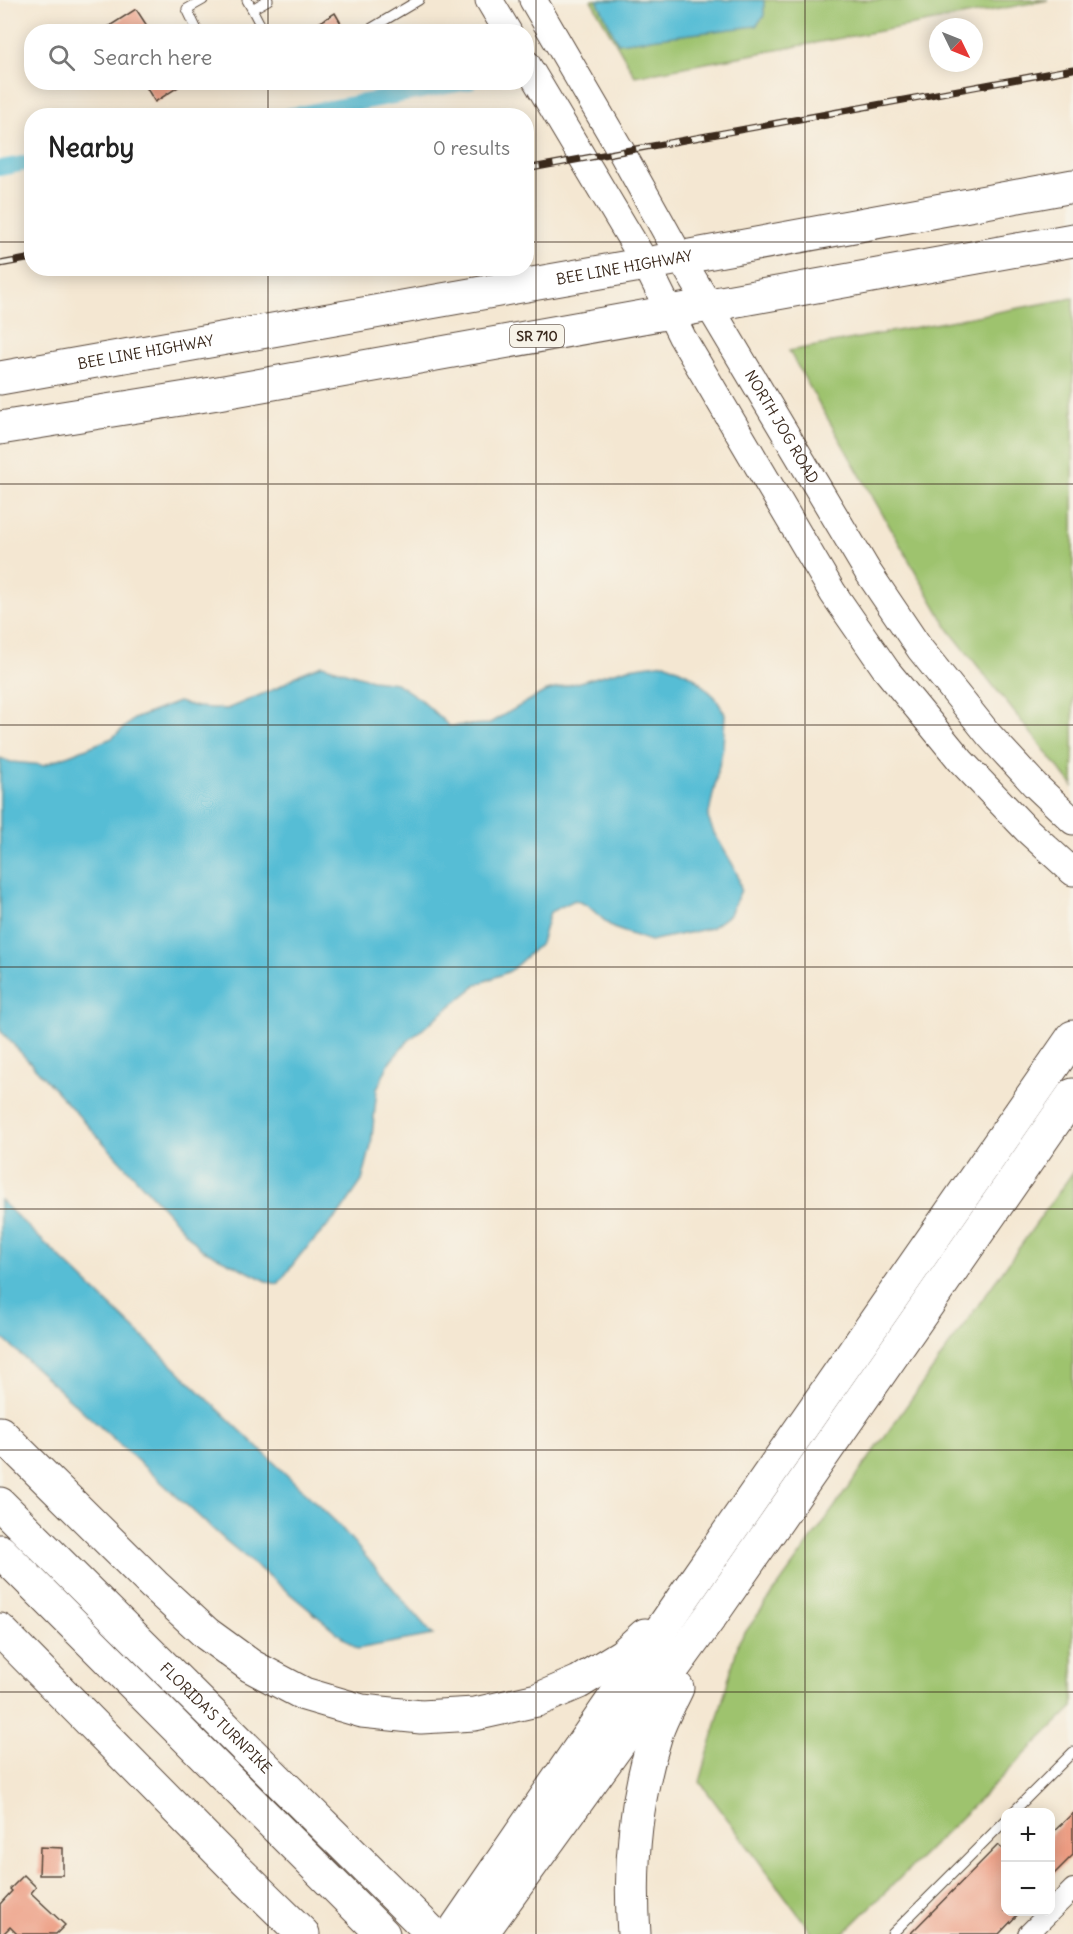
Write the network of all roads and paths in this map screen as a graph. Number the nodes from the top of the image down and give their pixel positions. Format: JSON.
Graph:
{"nodes":[{"id":1,"x":182,"y":0,"type":"edge"},
{"id":2,"x":203,"y":0,"type":"edge"},
{"id":3,"x":268,"y":0,"type":"edge"},
{"id":4,"x":419,"y":0,"type":"edge"},
{"id":5,"x":489,"y":0,"type":"edge"},
{"id":6,"x":533,"y":0,"type":"edge"},
{"id":7,"x":249,"y":4,"type":"edge"},
{"id":8,"x":187,"y":9,"type":"junction"},
{"id":9,"x":194,"y":24,"type":"edge"},
{"id":10,"x":260,"y":24,"type":"edge"},
{"id":11,"x":378,"y":24,"type":"edge"},
{"id":12,"x":503,"y":24,"type":"edge"},
{"id":13,"x":534,"y":76,"type":"edge"},
{"id":14,"x":1073,"y":186,"type":"edge"},
{"id":15,"x":1073,"y":240,"type":"edge"},
{"id":16,"x":680,"y":257,"type":"junction"},
{"id":17,"x":646,"y":264,"type":"junction"},
{"id":18,"x":710,"y":306,"type":"junction"},
{"id":19,"x":671,"y":312,"type":"junction"},
{"id":20,"x":0,"y":378,"type":"edge"},
{"id":21,"x":0,"y":428,"type":"edge"},
{"id":22,"x":1073,"y":821,"type":"edge"},
{"id":23,"x":1073,"y":873,"type":"edge"},
{"id":24,"x":1073,"y":1037,"type":"edge"},
{"id":25,"x":1073,"y":1095,"type":"edge"},
{"id":26,"x":944,"y":1252,"type":"junction"},
{"id":27,"x":0,"y":1433,"type":"edge"},
{"id":28,"x":0,"y":1504,"type":"edge"},
{"id":29,"x":0,"y":1551,"type":"edge"},
{"id":30,"x":682,"y":1598,"type":"junction"},
{"id":31,"x":713,"y":1613,"type":"junction"},
{"id":32,"x":0,"y":1630,"type":"edge"},
{"id":33,"x":1073,"y":1752,"type":"edge"},
{"id":34,"x":1017,"y":1808,"type":"edge"},
{"id":35,"x":1001,"y":1824,"type":"edge"},
{"id":36,"x":1073,"y":1889,"type":"edge"},
{"id":37,"x":471,"y":1928,"type":"edge"},
{"id":38,"x":303,"y":1934,"type":"edge"},
{"id":39,"x":383,"y":1934,"type":"edge"},
{"id":40,"x":433,"y":1934,"type":"edge"},
{"id":41,"x":634,"y":1934,"type":"edge"},
{"id":42,"x":892,"y":1934,"type":"edge"},
{"id":43,"x":1028,"y":1934,"type":"edge"}],
"edges":[{"from":1,"to":8,"type":"lane"},
{"from":2,"to":8,"type":"lane"},
{"from":3,"to":7,"type":"lane"},
{"from":4,"to":11,"type":"lane"},
{"from":5,"to":12,"type":"main road"},
{"from":6,"to":16,"type":"main road","name":"NORTH JOG ROAD"},
{"from":7,"to":10,"type":"lane"},
{"from":8,"to":9,"type":"lane"},
{"from":13,"to":17,"type":"main road"},
{"from":14,"to":16,"type":"highway","name":"BEE LINE HIGHWAY"},
{"from":15,"to":18,"type":"highway","number":"SR 710"},
{"from":16,"to":17,"type":"highway","name":"BEE LINE HIGHWAY"},
{"from":16,"to":18,"type":"main road","name":"NORTH JOG ROAD"},
{"from":17,"to":19,"type":"main road"},
{"from":17,"to":20,"type":"highway","name":"BEE LINE HIGHWAY"},
{"from":18,"to":19,"type":"highway","number":"SR 710"},
{"from":18,"to":22,"type":"main road","name":"NORTH JOG ROAD"},
{"from":19,"to":21,"type":"highway","number":"SR 710"},
{"from":19,"to":23,"type":"main road"},
{"from":24,"to":26,"type":"highway"},
{"from":25,"to":26,"type":"highway"},
{"from":26,"to":30,"type":"highway"},
{"from":26,"to":31,"type":"highway"},
{"from":27,"to":30,"type":"highway"},
{"from":28,"to":40,"type":"highway","name":"FLORIDA'S TURNPIKE"},
{"from":29,"to":39,"type":"highway"},
{"from":30,"to":37,"type":"highway"},
{"from":31,"to":37,"type":"highway"},
{"from":31,"to":41,"type":"highway"},
{"from":32,"to":38,"type":"highway"},
{"from":33,"to":34,"type":"lane"},
{"from":35,"to":42,"type":"lane"},
{"from":36,"to":43,"type":"street"}]}
